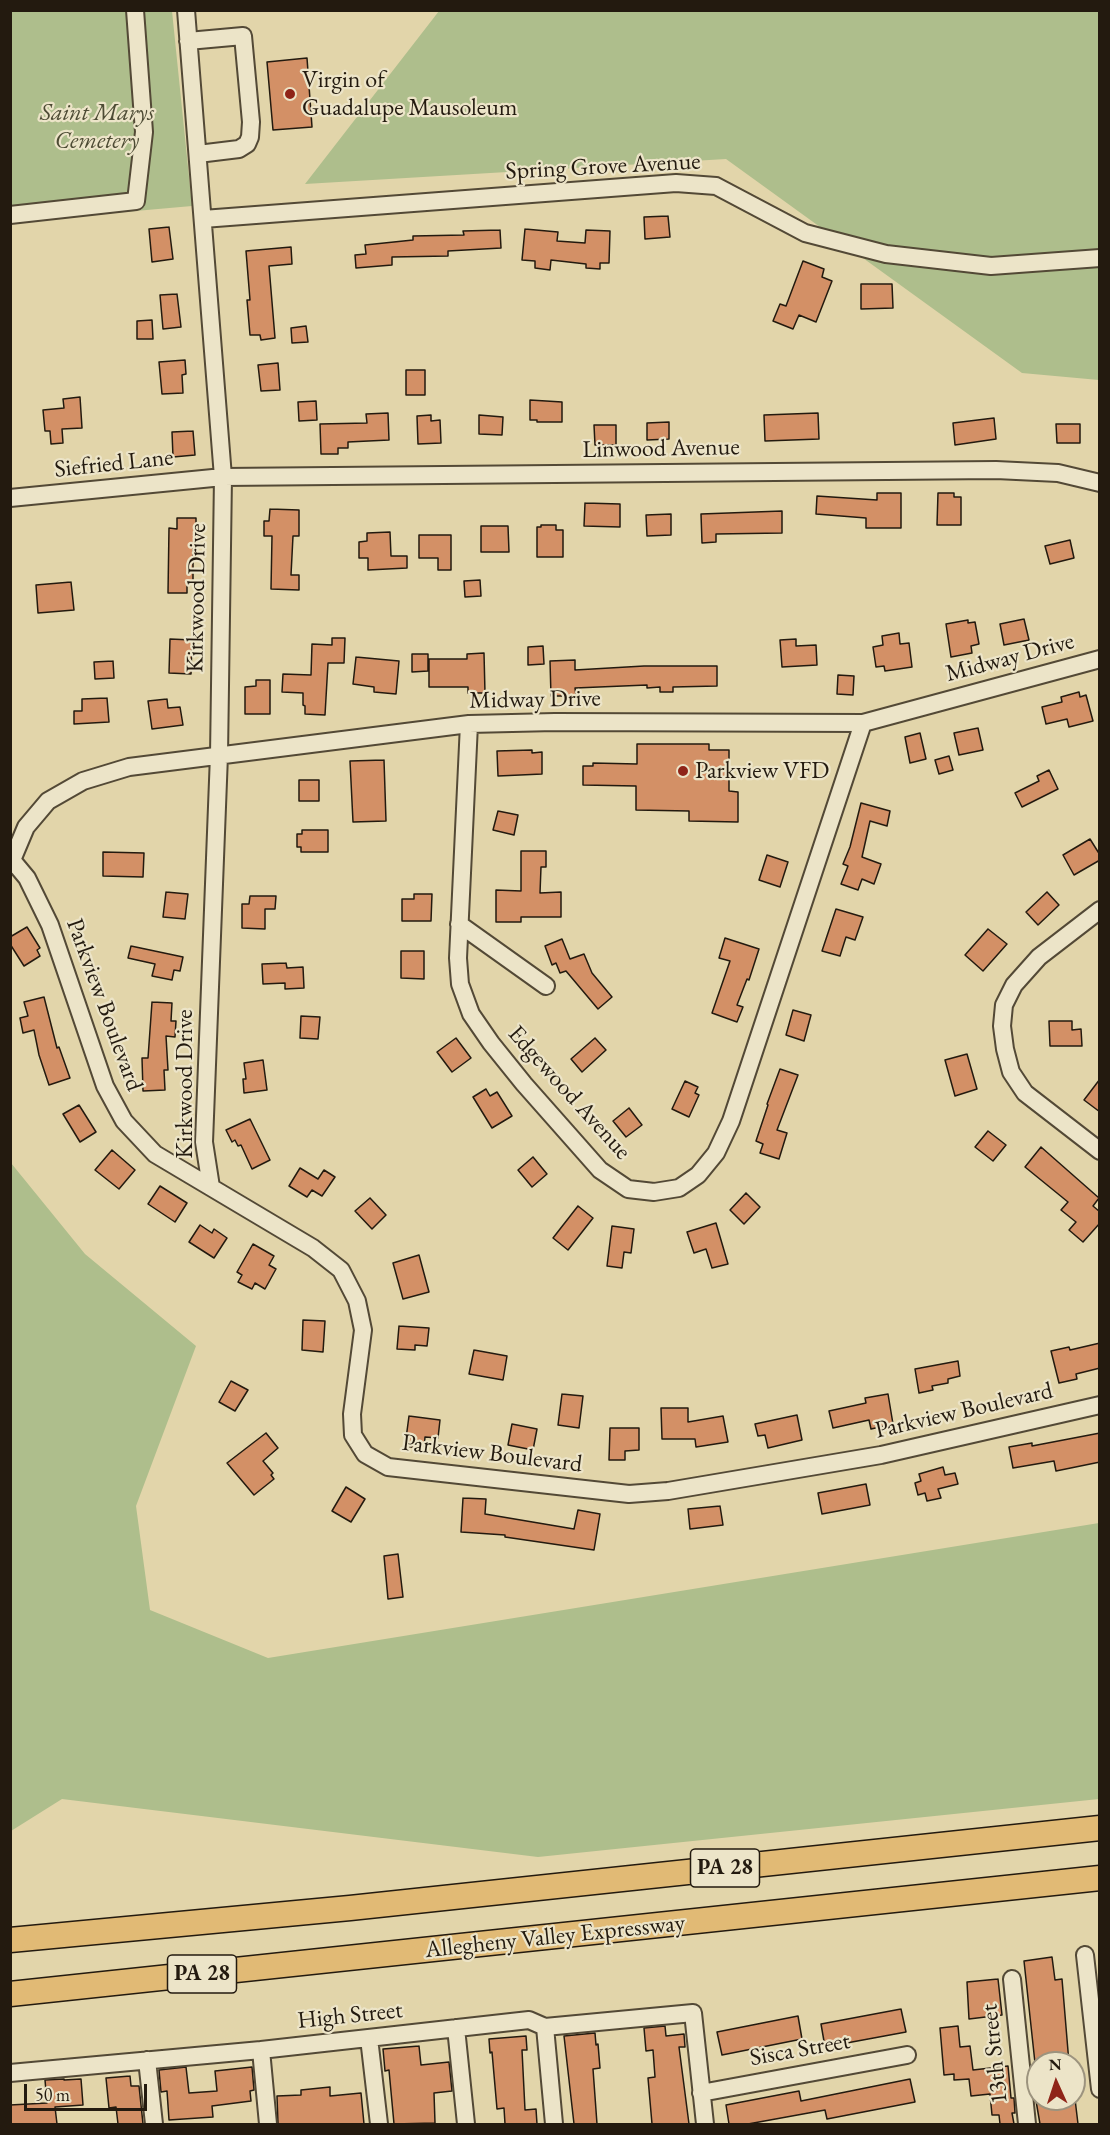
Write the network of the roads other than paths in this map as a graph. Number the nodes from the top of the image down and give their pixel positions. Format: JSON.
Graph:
{"nodes":[{"id":1,"x":135,"y":10,"type":"edge"},
{"id":2,"x":186,"y":10,"type":"edge"},
{"id":3,"x":188,"y":41,"type":"junction"},
{"id":4,"x":198,"y":154,"type":"junction"},
{"id":5,"x":10,"y":215,"type":"edge"},
{"id":6,"x":203,"y":219,"type":"junction"},
{"id":7,"x":1100,"y":258,"type":"edge"},
{"id":8,"x":223,"y":477,"type":"junction"},
{"id":9,"x":1100,"y":483,"type":"edge"},
{"id":10,"x":10,"y":498,"type":"edge"},
{"id":11,"x":1100,"y":659,"type":"edge"},
{"id":12,"x":863,"y":723,"type":"junction"},
{"id":13,"x":469,"y":724,"type":"junction"},
{"id":14,"x":219,"y":755,"type":"junction"},
{"id":15,"x":11,"y":863,"type":"edge"},
{"id":16,"x":1100,"y":910,"type":"edge"},
{"id":17,"x":459,"y":924,"type":"junction"},
{"id":18,"x":546,"y":986,"type":"dead end"},
{"id":19,"x":1100,"y":1151,"type":"edge"},
{"id":20,"x":212,"y":1187,"type":"junction"},
{"id":21,"x":1100,"y":1405,"type":"edge"},
{"id":22,"x":1100,"y":1828,"type":"edge"},
{"id":23,"x":1100,"y":1878,"type":"edge"},
{"id":24,"x":10,"y":1940,"type":"edge"},
{"id":25,"x":1085,"y":1955,"type":"dead end"},
{"id":26,"x":1012,"y":1978,"type":"dead end"},
{"id":27,"x":10,"y":1994,"type":"edge"},
{"id":28,"x":545,"y":2027,"type":"junction"},
{"id":29,"x":456,"y":2028,"type":"junction"},
{"id":30,"x":369,"y":2038,"type":"junction"},
{"id":31,"x":261,"y":2050,"type":"junction"},
{"id":32,"x":907,"y":2055,"type":"dead end"},
{"id":33,"x":147,"y":2060,"type":"junction"},
{"id":34,"x":10,"y":2073,"type":"edge"},
{"id":35,"x":1100,"y":2090,"type":"edge"},
{"id":36,"x":701,"y":2093,"type":"junction"},
{"id":37,"x":154,"y":2124,"type":"edge"},
{"id":38,"x":268,"y":2124,"type":"edge"},
{"id":39,"x":379,"y":2124,"type":"edge"},
{"id":40,"x":466,"y":2124,"type":"edge"},
{"id":41,"x":554,"y":2124,"type":"edge"},
{"id":42,"x":705,"y":2124,"type":"edge"},
{"id":43,"x":1027,"y":2124,"type":"edge"}],
"edges":[{"from":1,"to":5,"type":"street"},
{"from":2,"to":3,"type":"street","name":"Kirkwood Drive"},
{"from":3,"to":4,"type":"street","name":"Kirkwood Drive"},
{"from":3,"to":4,"type":"street"},
{"from":4,"to":6,"type":"street","name":"Kirkwood Drive"},
{"from":6,"to":7,"type":"street","name":"Spring Grove Avenue"},
{"from":6,"to":8,"type":"street","name":"Kirkwood Drive"},
{"from":8,"to":9,"type":"street","name":"Linwood Avenue"},
{"from":8,"to":10,"type":"street","name":"Siefried Lane"},
{"from":8,"to":14,"type":"street","name":"Kirkwood Drive"},
{"from":11,"to":12,"type":"street","name":"Midway Drive"},
{"from":12,"to":13,"type":"street","name":"Midway Drive"},
{"from":12,"to":17,"type":"street","name":"Edgewood Avenue"},
{"from":13,"to":14,"type":"street","name":"Midway Drive"},
{"from":13,"to":17,"type":"street","name":"Edgewood Avenue"},
{"from":14,"to":15,"type":"street","name":"Midway Drive"},
{"from":14,"to":20,"type":"street","name":"Kirkwood Drive"},
{"from":15,"to":20,"type":"street","name":"Parkview Boulevard"},
{"from":16,"to":19,"type":"street"},
{"from":17,"to":18,"type":"street"},
{"from":20,"to":21,"type":"street","name":"Parkview Boulevard"},
{"from":22,"to":24,"type":"highway","number":"PA 28"},
{"from":23,"to":27,"type":"highway","name":"Allegheny Valley Expressway","number":"PA 28"},
{"from":25,"to":35,"type":"street"},
{"from":26,"to":43,"type":"street","name":"13th Street"},
{"from":28,"to":29,"type":"street","name":"High Street"},
{"from":28,"to":36,"type":"street","name":"High Street"},
{"from":28,"to":41,"type":"street"},
{"from":29,"to":30,"type":"street","name":"High Street"},
{"from":29,"to":40,"type":"street"},
{"from":30,"to":31,"type":"street","name":"High Street"},
{"from":30,"to":39,"type":"street"},
{"from":31,"to":33,"type":"street","name":"High Street"},
{"from":31,"to":38,"type":"street"},
{"from":32,"to":36,"type":"street","name":"Sisca Street"},
{"from":33,"to":34,"type":"street","name":"High Street"},
{"from":33,"to":37,"type":"street"},
{"from":36,"to":42,"type":"street"}]}
